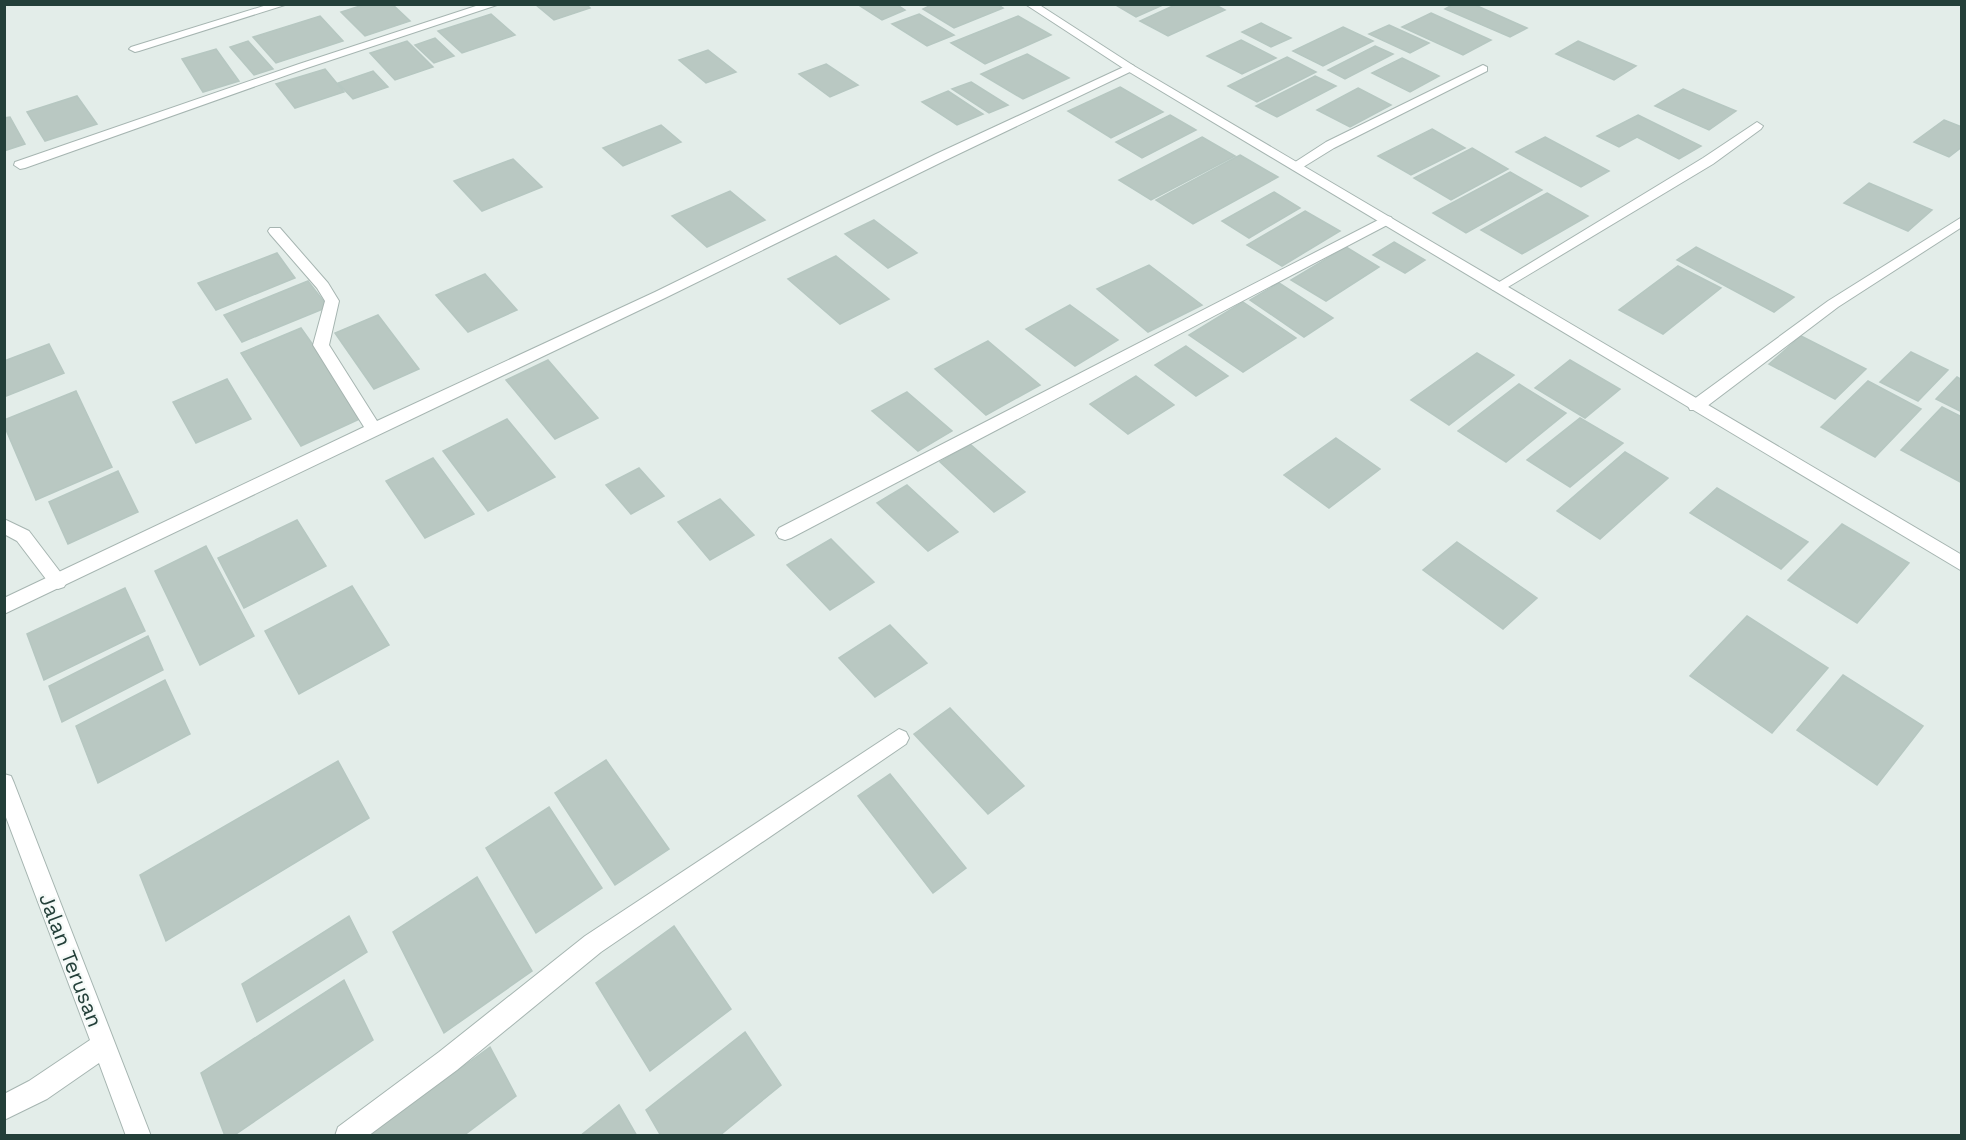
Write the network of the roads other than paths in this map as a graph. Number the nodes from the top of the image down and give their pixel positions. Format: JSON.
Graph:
{"nodes":[{"id":1,"x":283,"y":4,"type":"edge"},
{"id":2,"x":495,"y":4,"type":"edge"},
{"id":3,"x":1030,"y":4,"type":"edge"},
{"id":4,"x":135,"y":49,"type":"dead end"},
{"id":5,"x":1130,"y":68,"type":"junction"},
{"id":6,"x":1483,"y":69,"type":"dead end"},
{"id":7,"x":1757,"y":126,"type":"dead end"},
{"id":8,"x":21,"y":165,"type":"dead end"},
{"id":9,"x":1295,"y":166,"type":"junction"},
{"id":10,"x":1386,"y":220,"type":"junction"},
{"id":11,"x":1962,"y":221,"type":"edge"},
{"id":12,"x":275,"y":231,"type":"dead end"},
{"id":13,"x":1498,"y":287,"type":"junction"},
{"id":14,"x":1695,"y":406,"type":"junction"},
{"id":15,"x":374,"y":429,"type":"junction"},
{"id":16,"x":4,"y":526,"type":"edge"},
{"id":17,"x":785,"y":533,"type":"dead end"},
{"id":18,"x":1962,"y":564,"type":"edge"},
{"id":19,"x":58,"y":582,"type":"junction"},
{"id":20,"x":4,"y":607,"type":"edge"},
{"id":21,"x":899,"y":738,"type":"dead end"},
{"id":22,"x":4,"y":783,"type":"edge"},
{"id":23,"x":103,"y":1046,"type":"junction"},
{"id":24,"x":4,"y":1108,"type":"edge"},
{"id":25,"x":139,"y":1136,"type":"edge"},
{"id":26,"x":347,"y":1136,"type":"edge"}],
"edges":[{"from":1,"to":4,"type":"street"},
{"from":2,"to":8,"type":"street"},
{"from":3,"to":5,"type":"street"},
{"from":5,"to":9,"type":"street"},
{"from":5,"to":15,"type":"street"},
{"from":6,"to":9,"type":"street"},
{"from":7,"to":13,"type":"street"},
{"from":9,"to":10,"type":"street"},
{"from":10,"to":13,"type":"street"},
{"from":10,"to":17,"type":"street"},
{"from":11,"to":14,"type":"street"},
{"from":12,"to":15,"type":"street"},
{"from":13,"to":14,"type":"street"},
{"from":14,"to":18,"type":"street"},
{"from":15,"to":19,"type":"street"},
{"from":16,"to":19,"type":"street"},
{"from":19,"to":20,"type":"street"},
{"from":21,"to":26,"type":"street"},
{"from":22,"to":23,"type":"street","name":"Jalan Terusan"},
{"from":23,"to":24,"type":"street"},
{"from":23,"to":25,"type":"street","name":"Jalan Terusan"}]}
